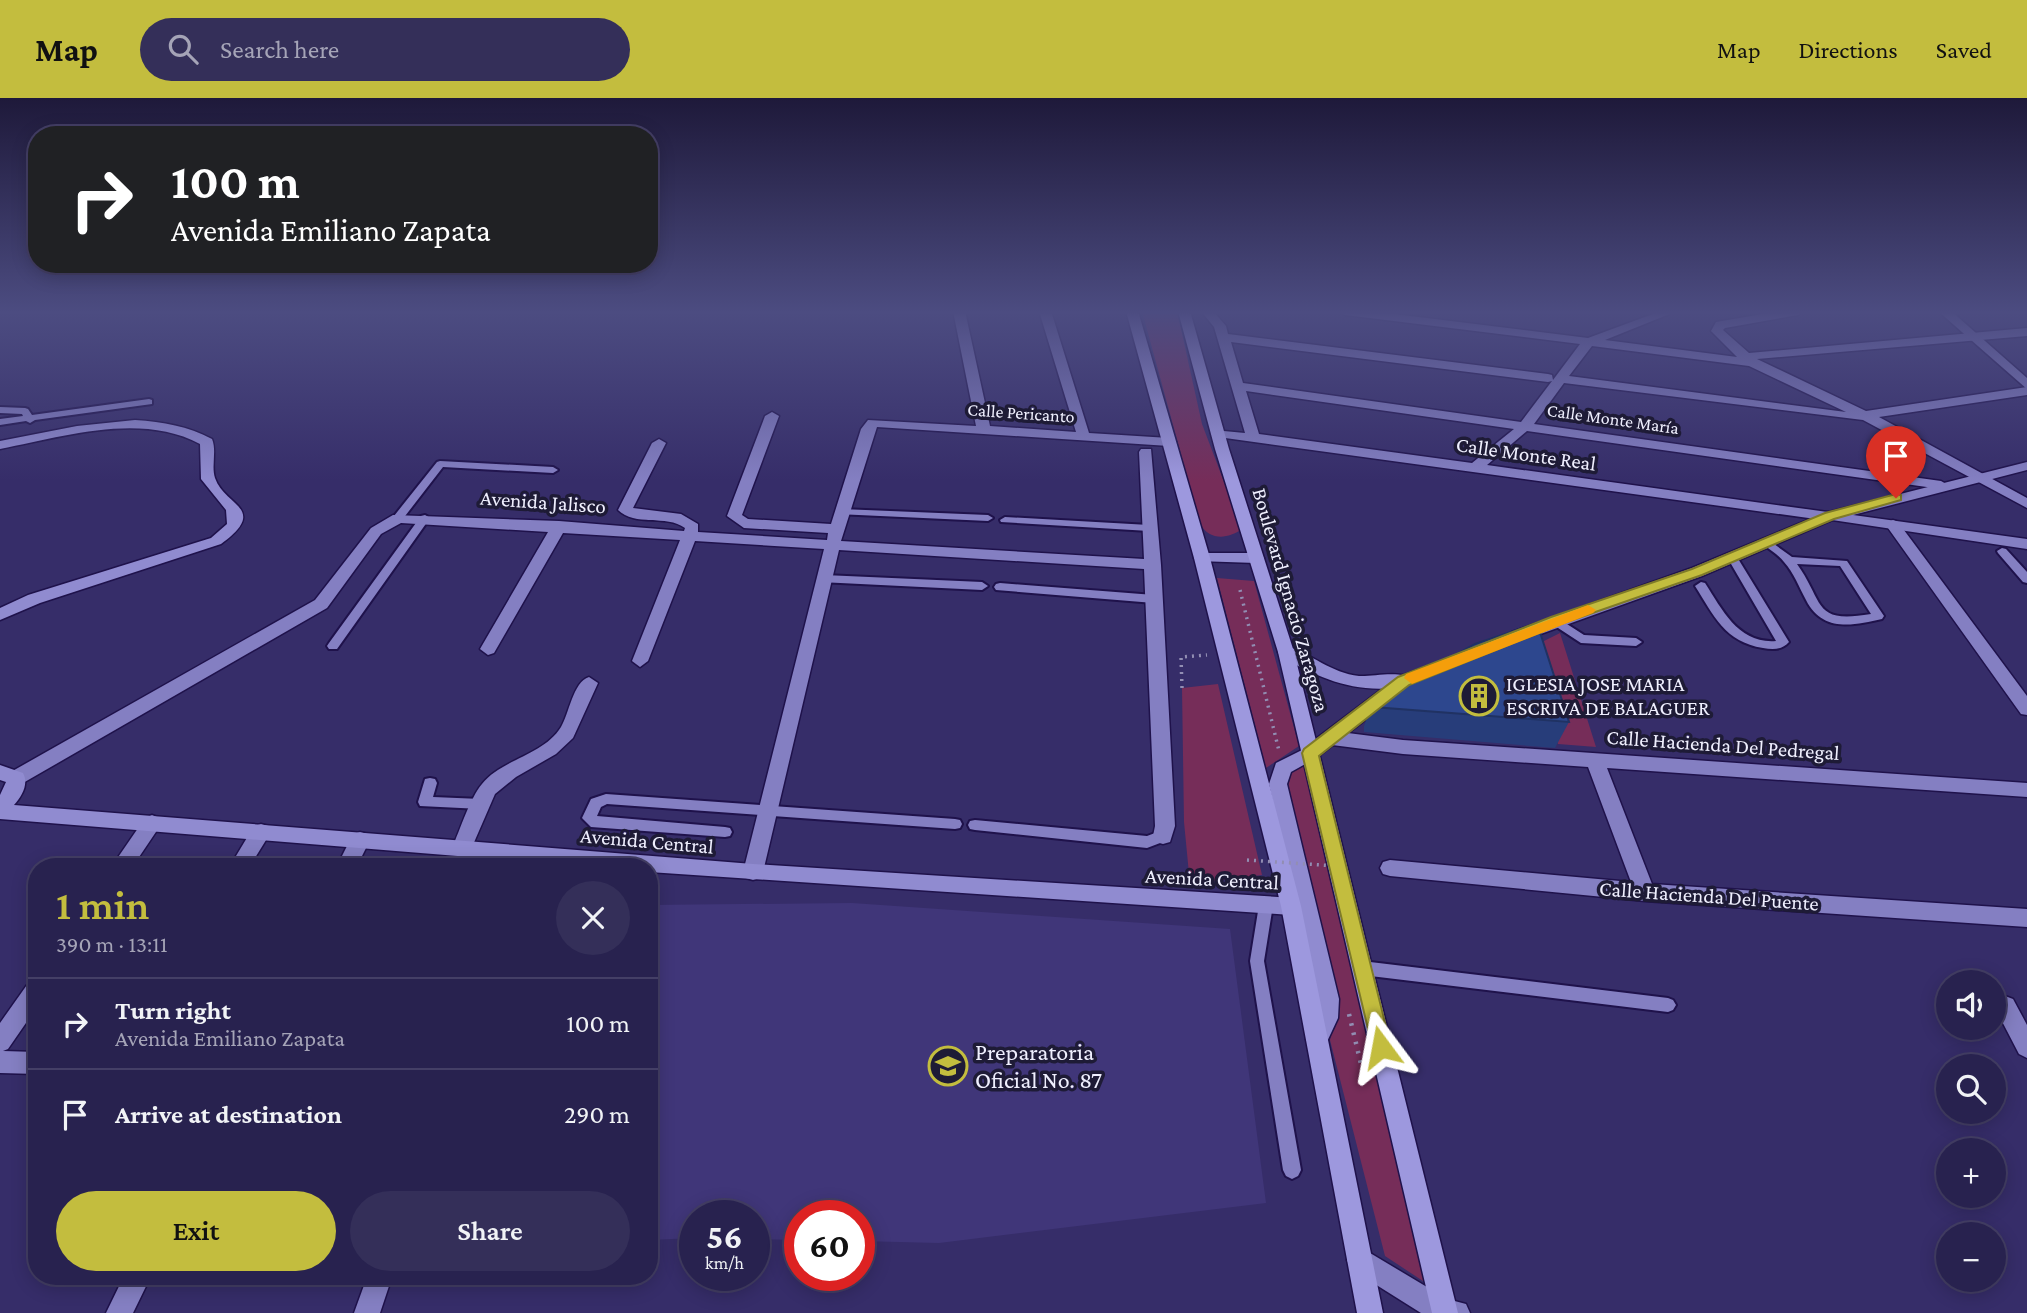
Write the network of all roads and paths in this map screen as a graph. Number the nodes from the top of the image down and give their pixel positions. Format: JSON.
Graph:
{"nodes":[{"id":1,"x":971,"y":368,"type":"edge"},
{"id":2,"x":1063,"y":368,"type":"edge"},
{"id":3,"x":1148,"y":368,"type":"edge"},
{"id":4,"x":1199,"y":368,"type":"edge"},
{"id":5,"x":1232,"y":368,"type":"edge"},
{"id":6,"x":1465,"y":368,"type":"edge"},
{"id":7,"x":1564,"y":368,"type":"edge"},
{"id":8,"x":1765,"y":368,"type":"edge"},
{"id":9,"x":2008,"y":368,"type":"edge"},
{"id":10,"x":1554,"y":379,"type":"junction"},
{"id":11,"x":2027,"y":385,"type":"edge"},
{"id":12,"x":1238,"y":386,"type":"junction"},
{"id":13,"x":2027,"y":391,"type":"edge"},
{"id":14,"x":149,"y":402,"type":"dead end"},
{"id":15,"x":0,"y":410,"type":"edge"},
{"id":16,"x":1856,"y":414,"type":"junction"},
{"id":17,"x":772,"y":416,"type":"dead end"},
{"id":18,"x":30,"y":420,"type":"junction"},
{"id":19,"x":0,"y":422,"type":"edge"},
{"id":20,"x":1525,"y":426,"type":"junction"},
{"id":21,"x":984,"y":430,"type":"junction"},
{"id":22,"x":1217,"y":433,"type":"junction"},
{"id":23,"x":1084,"y":436,"type":"junction"},
{"id":24,"x":1253,"y":437,"type":"junction"},
{"id":25,"x":1169,"y":442,"type":"junction"},
{"id":26,"x":659,"y":443,"type":"dead end"},
{"id":27,"x":0,"y":445,"type":"edge"},
{"id":28,"x":1146,"y":452,"type":"dead end"},
{"id":29,"x":2027,"y":466,"type":"edge"},
{"id":30,"x":1474,"y":469,"type":"junction"},
{"id":31,"x":553,"y":470,"type":"dead end"},
{"id":32,"x":1977,"y":480,"type":"junction"},
{"id":33,"x":1941,"y":485,"type":"junction"},
{"id":34,"x":2027,"y":504,"type":"edge"},
{"id":35,"x":841,"y":512,"type":"junction"},
{"id":36,"x":1830,"y":516,"type":"junction"},
{"id":37,"x":398,"y":518,"type":"junction"},
{"id":38,"x":425,"y":518,"type":"junction"},
{"id":39,"x":988,"y":518,"type":"dead end"},
{"id":40,"x":1005,"y":520,"type":"dead end"},
{"id":41,"x":1893,"y":525,"type":"junction"},
{"id":42,"x":559,"y":526,"type":"junction"},
{"id":43,"x":1149,"y":528,"type":"junction"},
{"id":44,"x":690,"y":534,"type":"junction"},
{"id":45,"x":835,"y":537,"type":"junction"},
{"id":46,"x":1767,"y":542,"type":"junction"},
{"id":47,"x":2027,"y":544,"type":"edge"},
{"id":48,"x":2002,"y":551,"type":"dead end"},
{"id":49,"x":1732,"y":557,"type":"junction"},
{"id":50,"x":1202,"y":558,"type":"junction"},
{"id":51,"x":1256,"y":558,"type":"junction"},
{"id":52,"x":1789,"y":560,"type":"junction"},
{"id":53,"x":1153,"y":565,"type":"junction"},
{"id":54,"x":824,"y":579,"type":"junction"},
{"id":55,"x":2027,"y":579,"type":"edge"},
{"id":56,"x":982,"y":586,"type":"dead end"},
{"id":57,"x":1701,"y":586,"type":"dead end"},
{"id":58,"x":1000,"y":587,"type":"dead end"},
{"id":59,"x":1240,"y":590,"type":"dead end"},
{"id":60,"x":1154,"y":599,"type":"junction"},
{"id":61,"x":0,"y":615,"type":"edge"},
{"id":62,"x":1556,"y":621,"type":"junction"},
{"id":63,"x":1505,"y":642,"type":"edge"},
{"id":64,"x":1636,"y":642,"type":"dead end"},
{"id":65,"x":333,"y":646,"type":"dead end"},
{"id":66,"x":488,"y":649,"type":"dead end"},
{"id":67,"x":1286,"y":652,"type":"junction"},
{"id":68,"x":1227,"y":653,"type":"junction"},
{"id":69,"x":640,"y":661,"type":"dead end"},
{"id":70,"x":1454,"y":662,"type":"edge"},
{"id":71,"x":1404,"y":681,"type":"junction"},
{"id":72,"x":589,"y":683,"type":"dead end"},
{"id":73,"x":1182,"y":688,"type":"dead end"},
{"id":74,"x":2027,"y":709,"type":"edge"},
{"id":75,"x":1332,"y":738,"type":"junction"},
{"id":76,"x":1279,"y":751,"type":"dead end"},
{"id":77,"x":1310,"y":753,"type":"junction"},
{"id":78,"x":1594,"y":758,"type":"junction"},
{"id":79,"x":8,"y":775,"type":"edge"},
{"id":80,"x":430,"y":783,"type":"dead end"},
{"id":81,"x":2027,"y":790,"type":"edge"},
{"id":82,"x":481,"y":804,"type":"junction"},
{"id":83,"x":0,"y":809,"type":"edge"},
{"id":84,"x":768,"y":810,"type":"junction"},
{"id":85,"x":152,"y":823,"type":"junction"},
{"id":86,"x":955,"y":824,"type":"dead end"},
{"id":87,"x":975,"y":825,"type":"dead end"},
{"id":88,"x":261,"y":832,"type":"junction"},
{"id":89,"x":725,"y":832,"type":"dead end"},
{"id":90,"x":1163,"y":836,"type":"joint"},
{"id":91,"x":360,"y":840,"type":"junction"},
{"id":92,"x":462,"y":848,"type":"junction"},
{"id":93,"x":128,"y":858,"type":"edge"},
{"id":94,"x":245,"y":858,"type":"edge"},
{"id":95,"x":351,"y":858,"type":"edge"},
{"id":96,"x":514,"y":858,"type":"edge"},
{"id":97,"x":1247,"y":860,"type":"dead end"},
{"id":98,"x":658,"y":867,"type":"edge"},
{"id":99,"x":1351,"y":867,"type":"dead end"},
{"id":100,"x":1391,"y":868,"type":"dead end"},
{"id":101,"x":753,"y":872,"type":"junction"},
{"id":102,"x":1645,"y":892,"type":"junction"},
{"id":103,"x":1266,"y":905,"type":"junction"},
{"id":104,"x":1291,"y":906,"type":"junction"},
{"id":105,"x":2027,"y":918,"type":"edge"},
{"id":106,"x":1362,"y":968,"type":"junction"},
{"id":107,"x":28,"y":1002,"type":"edge"},
{"id":108,"x":1668,"y":1005,"type":"dead end"},
{"id":109,"x":2006,"y":1008,"type":"edge"},
{"id":110,"x":1317,"y":1039,"type":"junction"},
{"id":111,"x":0,"y":1042,"type":"edge"},
{"id":112,"x":2027,"y":1047,"type":"edge"},
{"id":113,"x":0,"y":1062,"type":"edge"},
{"id":114,"x":28,"y":1063,"type":"edge"},
{"id":115,"x":1292,"y":1170,"type":"dead end"},
{"id":116,"x":1360,"y":1260,"type":"junction"},
{"id":117,"x":133,"y":1285,"type":"edge"},
{"id":118,"x":376,"y":1286,"type":"dead end"},
{"id":119,"x":1449,"y":1312,"type":"edge"},
{"id":120,"x":119,"y":1313,"type":"edge"},
{"id":121,"x":367,"y":1313,"type":"edge"},
{"id":122,"x":1370,"y":1313,"type":"edge"}],
"edges":[{"from":1,"to":21,"type":"street"},
{"from":2,"to":23,"type":"street"},
{"from":3,"to":25,"type":"main road"},
{"from":4,"to":22,"type":"main road","name":"Boulevard Ignacio Zaragoza"},
{"from":5,"to":12,"type":"street"},
{"from":6,"to":10,"type":"street"},
{"from":7,"to":10,"type":"street"},
{"from":8,"to":16,"type":"street"},
{"from":9,"to":11,"type":"street"},
{"from":10,"to":16,"type":"street"},
{"from":10,"to":20,"type":"street"},
{"from":12,"to":20,"type":"street","name":"Calle Monte María"},
{"from":12,"to":24,"type":"street"},
{"from":13,"to":16,"type":"street"},
{"from":14,"to":18,"type":"lane"},
{"from":15,"to":18,"type":"lane"},
{"from":16,"to":32,"type":"street"},
{"from":17,"to":45,"type":"street"},
{"from":18,"to":19,"type":"lane"},
{"from":20,"to":30,"type":"street"},
{"from":20,"to":33,"type":"street","name":"Calle Monte María"},
{"from":21,"to":23,"type":"street","name":"Calle Pericanto"},
{"from":21,"to":35,"type":"street","name":"Calle Pericanto"},
{"from":22,"to":24,"type":"street","name":"Calle Monte Real"},
{"from":22,"to":51,"type":"main road","name":"Boulevard Ignacio Zaragoza"},
{"from":23,"to":25,"type":"street","name":"Calle Pericanto"},
{"from":24,"to":30,"type":"street","name":"Calle Monte Real"},
{"from":25,"to":50,"type":"main road"},
{"from":26,"to":44,"type":"street"},
{"from":27,"to":61,"type":"main road"},
{"from":28,"to":43,"type":"street"},
{"from":29,"to":32,"type":"street"},
{"from":30,"to":36,"type":"street","name":"Calle Monte Real"},
{"from":31,"to":37,"type":"lane"},
{"from":32,"to":33,"type":"street"},
{"from":32,"to":34,"type":"street"},
{"from":33,"to":36,"type":"street"},
{"from":35,"to":39,"type":"lane"},
{"from":35,"to":45,"type":"street","name":"Calle Pericanto"},
{"from":36,"to":41,"type":"street","name":"Calle Monte Real"},
{"from":36,"to":46,"type":"street"},
{"from":37,"to":38,"type":"street","name":"Avenida Jalisco"},
{"from":37,"to":79,"type":"street"},
{"from":38,"to":42,"type":"street","name":"Avenida Jalisco"},
{"from":38,"to":65,"type":"lane"},
{"from":40,"to":43,"type":"lane"},
{"from":41,"to":47,"type":"street","name":"Calle Monte Real"},
{"from":41,"to":74,"type":"street"},
{"from":42,"to":44,"type":"street","name":"Avenida Jalisco"},
{"from":42,"to":66,"type":"street"},
{"from":43,"to":53,"type":"street"},
{"from":44,"to":45,"type":"street","name":"Avenida Jalisco"},
{"from":44,"to":69,"type":"street"},
{"from":45,"to":53,"type":"street","name":"Avenida Jalisco"},
{"from":45,"to":54,"type":"street","name":"Calle Pericanto"},
{"from":46,"to":49,"type":"street"},
{"from":46,"to":52,"type":"lane"},
{"from":48,"to":55,"type":"lane"},
{"from":49,"to":57,"type":"lane"},
{"from":49,"to":62,"type":"street"},
{"from":50,"to":51,"type":"main road"},
{"from":50,"to":68,"type":"main road"},
{"from":51,"to":67,"type":"main road","name":"Boulevard Ignacio Zaragoza"},
{"from":52,"to":52,"type":"lane"},
{"from":53,"to":60,"type":"street"},
{"from":54,"to":56,"type":"lane"},
{"from":54,"to":84,"type":"street","name":"Calle Pericanto"},
{"from":58,"to":60,"type":"lane"},
{"from":59,"to":76,"type":"path"},
{"from":60,"to":90,"type":"street"},
{"from":62,"to":63,"type":"street"},
{"from":62,"to":64,"type":"lane"},
{"from":67,"to":71,"type":"main road"},
{"from":67,"to":77,"type":"main road","name":"Boulevard Ignacio Zaragoza"},
{"from":68,"to":73,"type":"path"},
{"from":68,"to":104,"type":"main road"},
{"from":70,"to":71,"type":"street"},
{"from":71,"to":75,"type":"street"},
{"from":72,"to":82,"type":"street"},
{"from":75,"to":77,"type":"street"},
{"from":75,"to":78,"type":"street","name":"Calle Hacienda Del Pedregal"},
{"from":77,"to":106,"type":"main road","name":"Boulevard Ignacio Zaragoza"},
{"from":77,"to":110,"type":"main road"},
{"from":78,"to":81,"type":"street","name":"Calle Hacienda Del Pedregal"},
{"from":78,"to":102,"type":"street"},
{"from":79,"to":83,"type":"main road"},
{"from":80,"to":82,"type":"lane"},
{"from":82,"to":92,"type":"street"},
{"from":83,"to":85,"type":"main road","name":"Avenida Central"},
{"from":84,"to":86,"type":"lane"},
{"from":84,"to":89,"type":"lane"},
{"from":84,"to":101,"type":"street","name":"Calle Pericanto"},
{"from":85,"to":88,"type":"main road","name":"Avenida Central"},
{"from":85,"to":93,"type":"street"},
{"from":87,"to":90,"type":"lane"},
{"from":88,"to":91,"type":"main road","name":"Avenida Central"},
{"from":88,"to":94,"type":"street"},
{"from":91,"to":92,"type":"main road","name":"Avenida Central"},
{"from":91,"to":95,"type":"street"},
{"from":92,"to":96,"type":"main road","name":"Avenida Central"},
{"from":97,"to":99,"type":"path","bridge":true},
{"from":98,"to":101,"type":"main road","name":"Avenida Central"},
{"from":100,"to":102,"type":"street","name":"Calle Hacienda Del Puente"},
{"from":101,"to":103,"type":"main road","name":"Avenida Central"},
{"from":102,"to":105,"type":"street","name":"Calle Hacienda Del Puente"},
{"from":103,"to":104,"type":"main road","name":"Avenida Central"},
{"from":103,"to":115,"type":"lane"},
{"from":104,"to":110,"type":"main road"},
{"from":106,"to":108,"type":"lane"},
{"from":106,"to":119,"type":"main road","name":"Boulevard Ignacio Zaragoza"},
{"from":107,"to":111,"type":"street"},
{"from":109,"to":112,"type":"street"},
{"from":110,"to":116,"type":"main road"},
{"from":113,"to":114,"type":"street"},
{"from":116,"to":119,"type":"street"},
{"from":116,"to":122,"type":"main road"},
{"from":117,"to":120,"type":"street"},
{"from":118,"to":121,"type":"street"}]}
